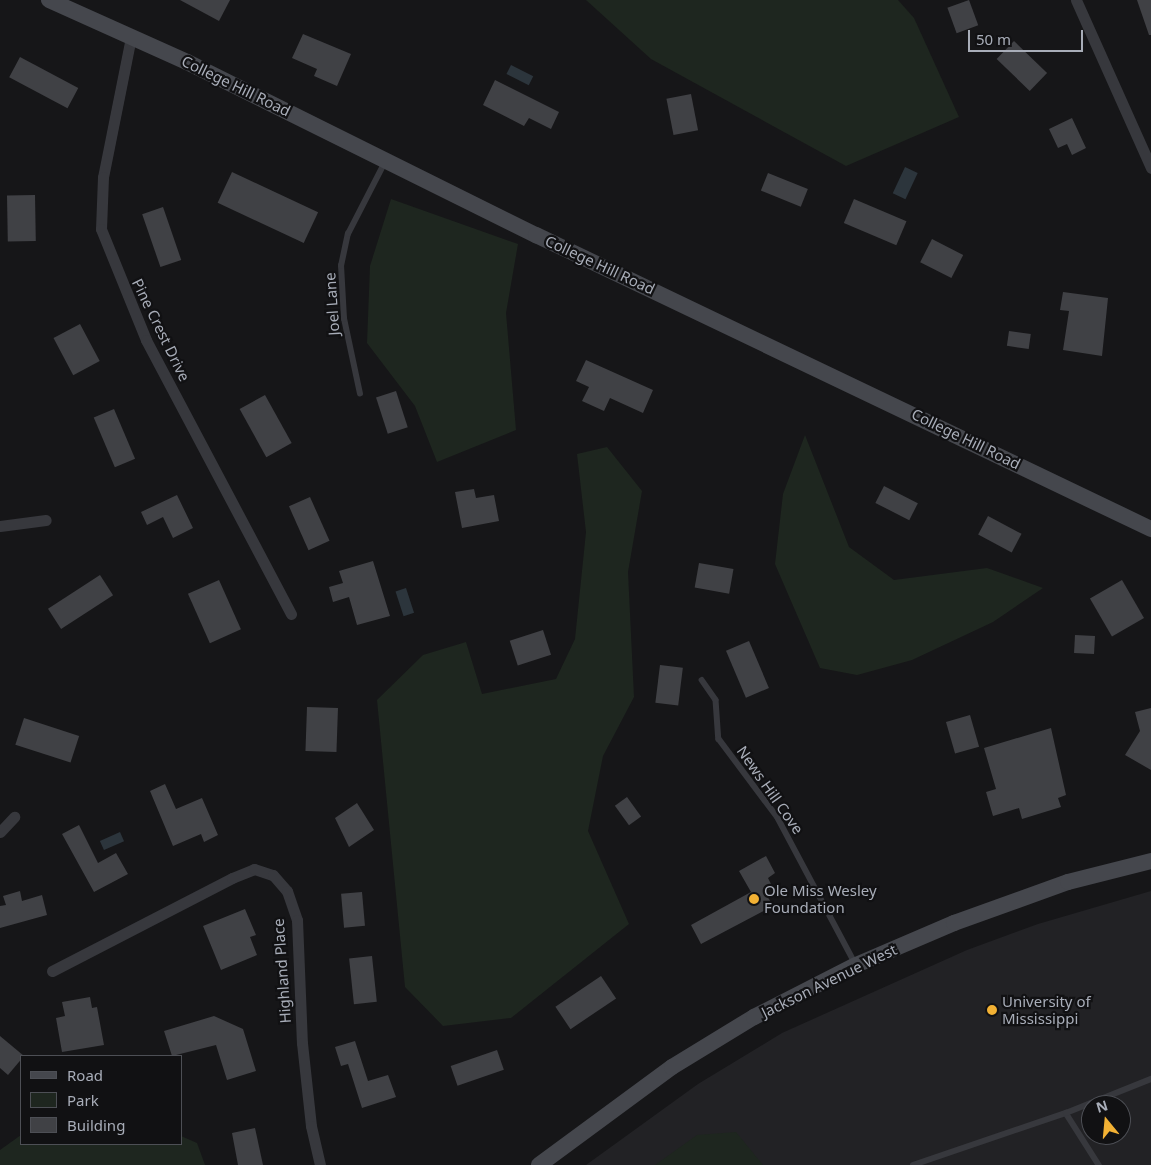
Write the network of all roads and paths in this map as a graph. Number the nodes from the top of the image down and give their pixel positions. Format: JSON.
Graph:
{"nodes":[{"id":1,"x":49,"y":0,"type":"edge"},
{"id":2,"x":1076,"y":0,"type":"edge"},
{"id":3,"x":131,"y":36,"type":"junction"},
{"id":4,"x":386,"y":160,"type":"junction"},
{"id":5,"x":1151,"y":168,"type":"edge"},
{"id":6,"x":360,"y":394,"type":"dead end"},
{"id":7,"x":46,"y":520,"type":"dead end"},
{"id":8,"x":0,"y":526,"type":"edge"},
{"id":9,"x":1151,"y":529,"type":"edge"},
{"id":10,"x":291,"y":614,"type":"dead end"},
{"id":11,"x":702,"y":680,"type":"dead end"},
{"id":12,"x":14,"y":817,"type":"dead end"},
{"id":13,"x":0,"y":832,"type":"edge"},
{"id":14,"x":1151,"y":861,"type":"edge"},
{"id":15,"x":856,"y":965,"type":"junction"},
{"id":16,"x":52,"y":971,"type":"dead end"},
{"id":17,"x":1151,"y":1079,"type":"edge"},
{"id":18,"x":1066,"y":1113,"type":"junction"},
{"id":19,"x":320,"y":1165,"type":"edge"},
{"id":20,"x":538,"y":1165,"type":"edge"},
{"id":21,"x":913,"y":1165,"type":"edge"},
{"id":22,"x":1099,"y":1165,"type":"edge"}],
"edges":[{"from":1,"to":3,"type":"street","name":"College Hill Road"},
{"from":2,"to":5,"type":"street"},
{"from":3,"to":4,"type":"street","name":"College Hill Road"},
{"from":3,"to":10,"type":"street","name":"Pine Crest Drive"},
{"from":4,"to":6,"type":"lane","name":"Joel Lane"},
{"from":4,"to":9,"type":"street","name":"College Hill Road"},
{"from":7,"to":8,"type":"street"},
{"from":11,"to":15,"type":"lane","name":"News Hill Cove"},
{"from":12,"to":13,"type":"street"},
{"from":14,"to":15,"type":"street","name":"Jackson Avenue West"},
{"from":15,"to":20,"type":"street","name":"Jackson Avenue West"},
{"from":16,"to":19,"type":"street","name":"Highland Place"},
{"from":17,"to":18,"type":"lane"},
{"from":18,"to":21,"type":"lane"},
{"from":18,"to":22,"type":"lane"}]}
